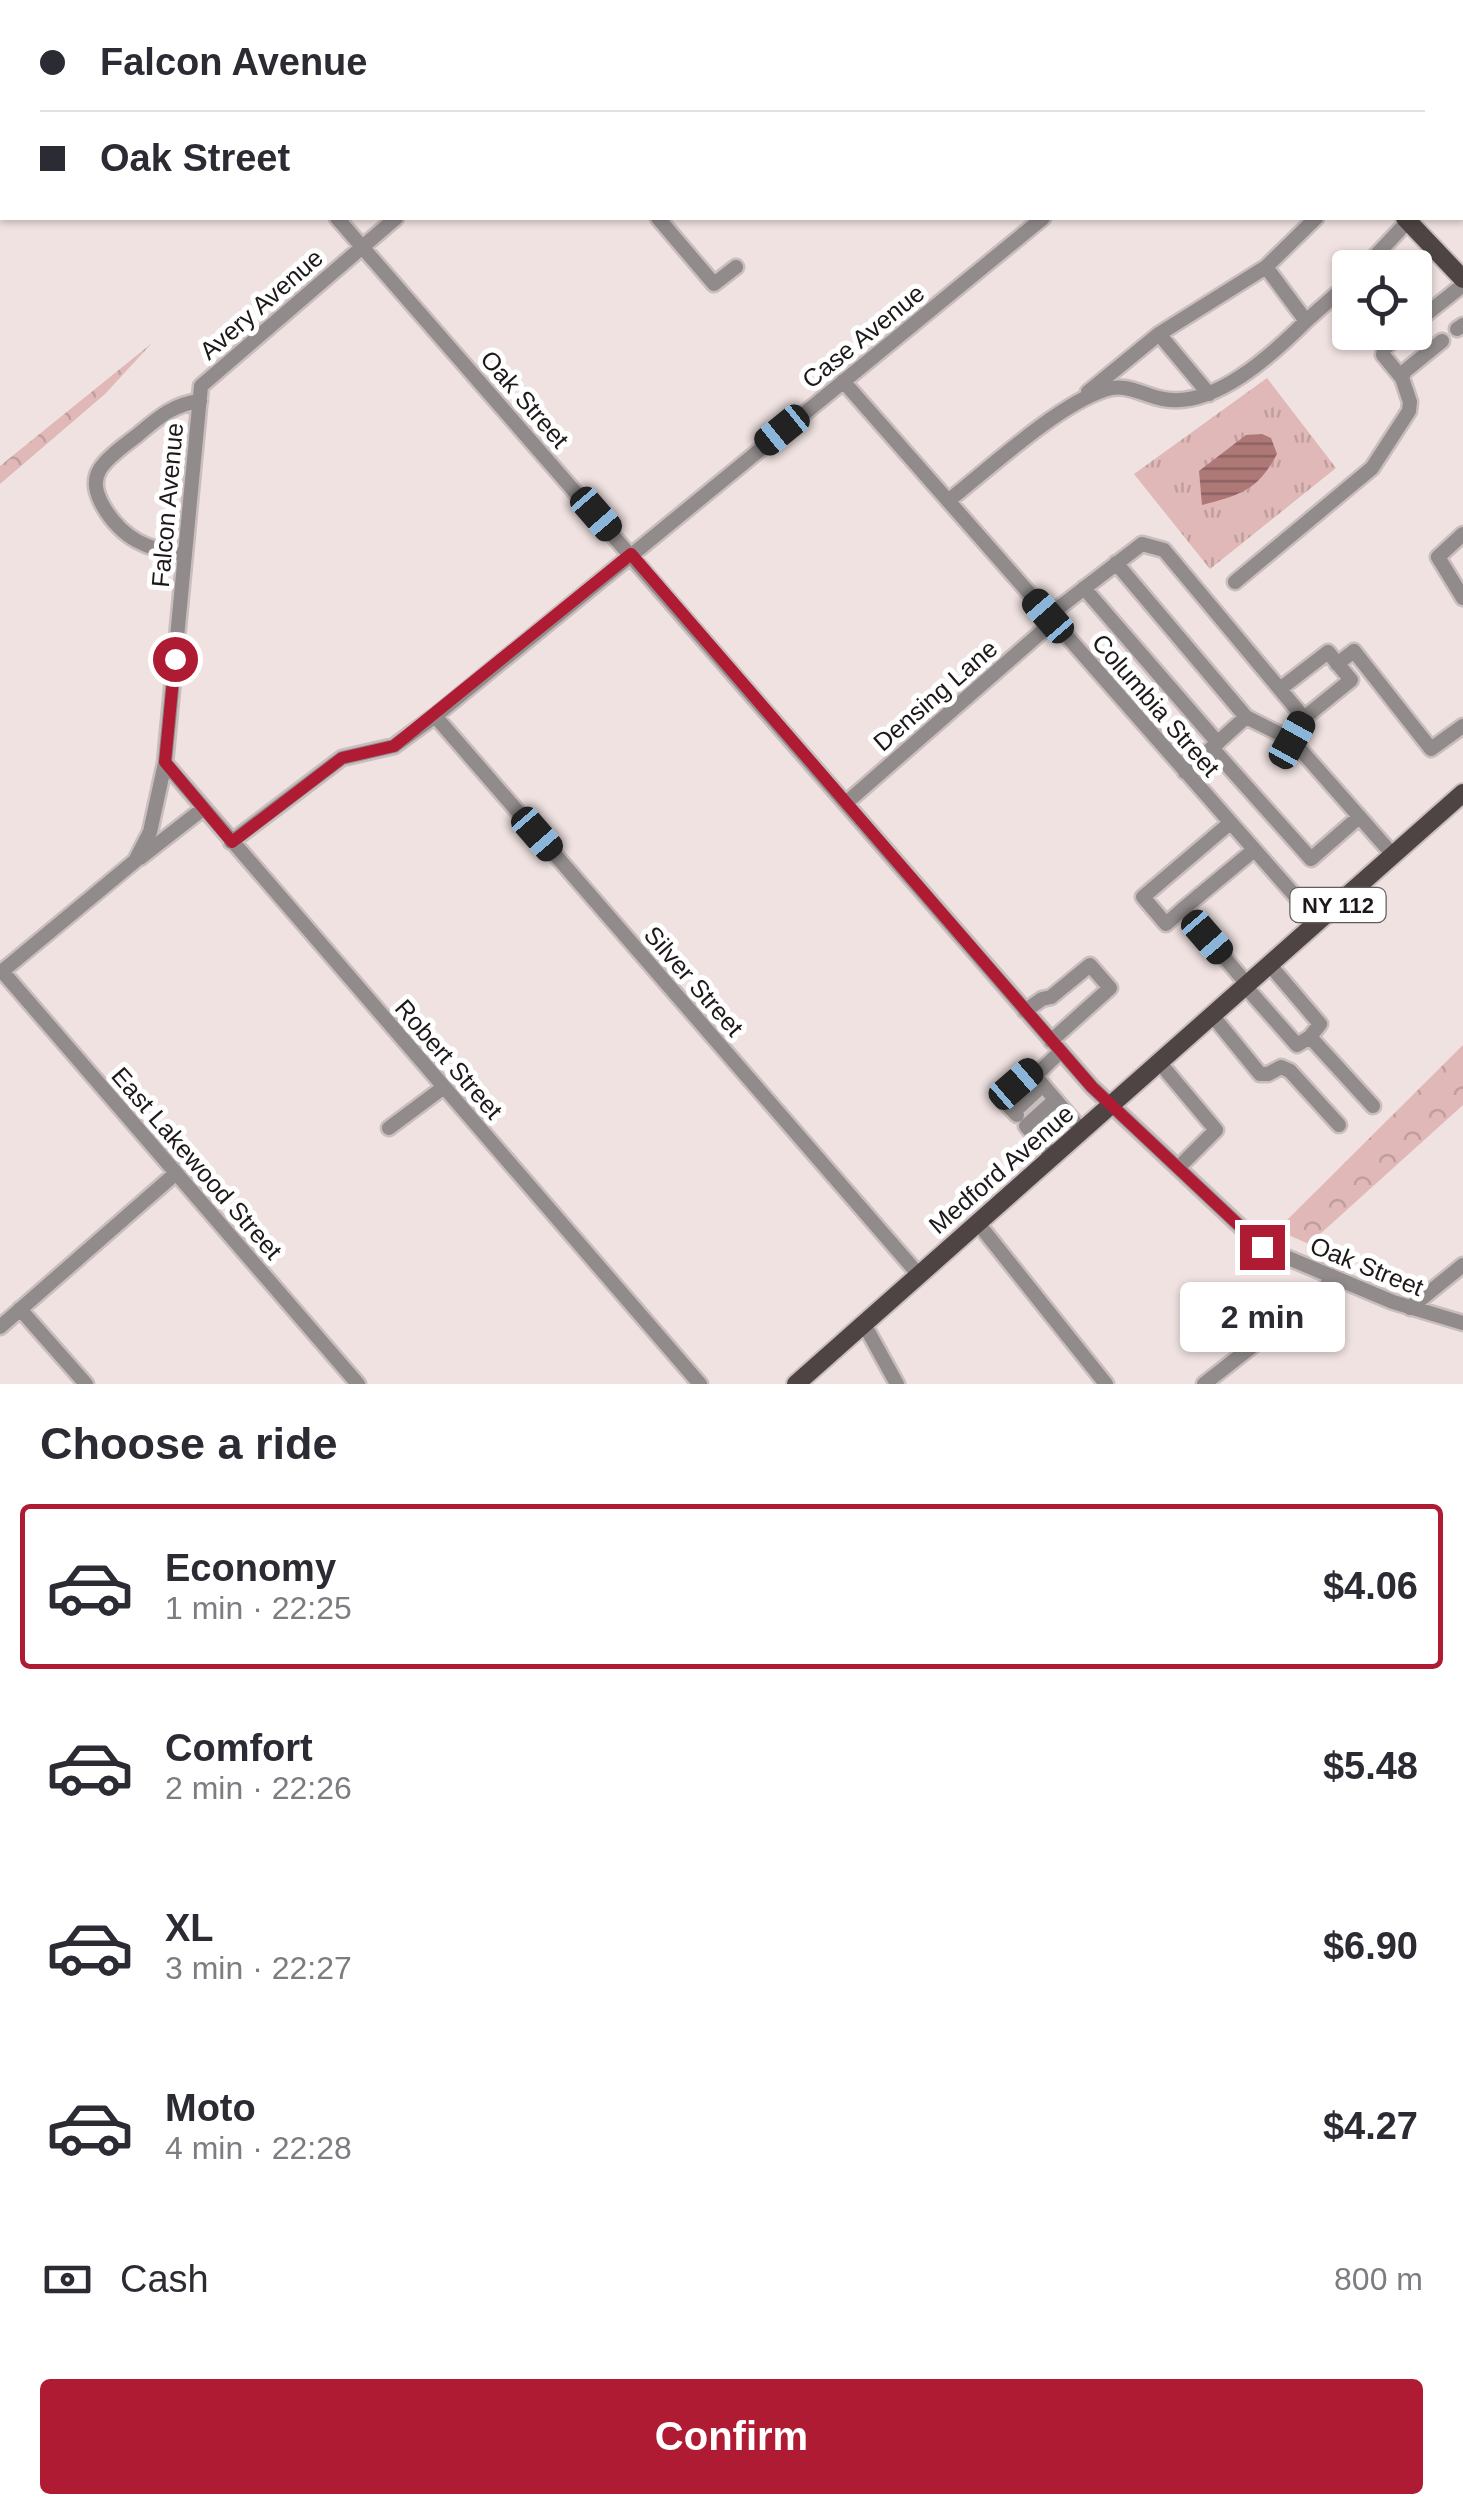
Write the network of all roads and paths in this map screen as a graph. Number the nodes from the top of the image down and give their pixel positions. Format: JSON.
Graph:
{"nodes":[{"id":1,"x":338,"y":220,"type":"edge"},
{"id":2,"x":394,"y":220,"type":"edge"},
{"id":3,"x":660,"y":220,"type":"edge"},
{"id":4,"x":1041,"y":220,"type":"edge"},
{"id":5,"x":1314,"y":220,"type":"edge"},
{"id":6,"x":1406,"y":220,"type":"edge"},
{"id":7,"x":1410,"y":220,"type":"edge"},
{"id":8,"x":362,"y":247,"type":"junction"},
{"id":9,"x":1380,"y":250,"type":"edge"},
{"id":10,"x":1456,"y":258,"type":"edge"},
{"id":11,"x":736,"y":267,"type":"dead end"},
{"id":12,"x":1266,"y":267,"type":"junction"},
{"id":13,"x":1463,"y":282,"type":"edge"},
{"id":14,"x":1332,"y":298,"type":"edge"},
{"id":15,"x":1432,"y":308,"type":"edge"},
{"id":16,"x":1306,"y":321,"type":"junction"},
{"id":17,"x":1159,"y":334,"type":"junction"},
{"id":18,"x":1442,"y":341,"type":"dead end"},
{"id":19,"x":1384,"y":350,"type":"edge"},
{"id":20,"x":1402,"y":378,"type":"junction"},
{"id":21,"x":843,"y":381,"type":"junction"},
{"id":22,"x":200,"y":394,"type":"junction"},
{"id":23,"x":1209,"y":394,"type":"junction"},
{"id":24,"x":1076,"y":402,"type":"junction"},
{"id":25,"x":948,"y":501,"type":"junction"},
{"id":26,"x":1463,"y":534,"type":"edge"},
{"id":27,"x":631,"y":554,"type":"junction"},
{"id":28,"x":185,"y":555,"type":"junction"},
{"id":29,"x":1116,"y":563,"type":"junction"},
{"id":30,"x":1235,"y":582,"type":"dead end"},
{"id":31,"x":1084,"y":588,"type":"junction"},
{"id":32,"x":1463,"y":598,"type":"edge"},
{"id":33,"x":1050,"y":618,"type":"junction"},
{"id":34,"x":1338,"y":664,"type":"junction"},
{"id":35,"x":1280,"y":688,"type":"junction"},
{"id":36,"x":434,"y":716,"type":"junction"},
{"id":37,"x":1246,"y":716,"type":"junction"},
{"id":38,"x":1304,"y":718,"type":"junction"},
{"id":39,"x":1463,"y":726,"type":"edge"},
{"id":40,"x":1292,"y":740,"type":"junction"},
{"id":41,"x":1215,"y":745,"type":"junction"},
{"id":42,"x":165,"y":762,"type":"junction"},
{"id":43,"x":1185,"y":772,"type":"junction"},
{"id":44,"x":1463,"y":793,"type":"edge"},
{"id":45,"x":846,"y":803,"type":"junction"},
{"id":46,"x":204,"y":808,"type":"junction"},
{"id":47,"x":1359,"y":816,"type":"junction"},
{"id":48,"x":1230,"y":823,"type":"junction"},
{"id":49,"x":232,"y":842,"type":"junction"},
{"id":50,"x":1254,"y":850,"type":"junction"},
{"id":51,"x":1393,"y":855,"type":"junction"},
{"id":52,"x":136,"y":862,"type":"junction"},
{"id":53,"x":1183,"y":909,"type":"junction"},
{"id":54,"x":1318,"y":922,"type":"junction"},
{"id":55,"x":1269,"y":964,"type":"junction"},
{"id":56,"x":1,"y":972,"type":"edge"},
{"id":57,"x":1246,"y":985,"type":"junction"},
{"id":58,"x":1025,"y":1011,"type":"junction"},
{"id":59,"x":1212,"y":1015,"type":"junction"},
{"id":60,"x":1310,"y":1037,"type":"junction"},
{"id":61,"x":1056,"y":1046,"type":"junction"},
{"id":62,"x":1159,"y":1062,"type":"junction"},
{"id":63,"x":1036,"y":1077,"type":"junction"},
{"id":64,"x":444,"y":1087,"type":"junction"},
{"id":65,"x":1055,"y":1100,"type":"junction"},
{"id":66,"x":1110,"y":1105,"type":"junction"},
{"id":67,"x":1373,"y":1106,"type":"dead end"},
{"id":68,"x":1339,"y":1124,"type":"dead end"},
{"id":69,"x":1026,"y":1126,"type":"junction"},
{"id":70,"x":389,"y":1128,"type":"dead end"},
{"id":71,"x":1082,"y":1130,"type":"junction"},
{"id":72,"x":1053,"y":1156,"type":"junction"},
{"id":73,"x":1178,"y":1168,"type":"junction"},
{"id":74,"x":175,"y":1174,"type":"junction"},
{"id":75,"x":977,"y":1222,"type":"junction"},
{"id":76,"x":1463,"y":1265,"type":"edge"},
{"id":77,"x":919,"y":1275,"type":"junction"},
{"id":78,"x":1332,"y":1276,"type":"junction"},
{"id":79,"x":1410,"y":1308,"type":"junction"},
{"id":80,"x":20,"y":1309,"type":"junction"},
{"id":81,"x":1463,"y":1323,"type":"edge"},
{"id":82,"x":864,"y":1324,"type":"junction"},
{"id":83,"x":0,"y":1327,"type":"edge"},
{"id":84,"x":86,"y":1384,"type":"edge"},
{"id":85,"x":358,"y":1384,"type":"edge"},
{"id":86,"x":700,"y":1384,"type":"edge"},
{"id":87,"x":796,"y":1384,"type":"edge"},
{"id":88,"x":897,"y":1384,"type":"edge"},
{"id":89,"x":1106,"y":1384,"type":"edge"},
{"id":90,"x":1204,"y":1384,"type":"edge"}],
"edges":[{"from":1,"to":8,"type":"street","name":"Oak Street"},
{"from":2,"to":8,"type":"street","name":"Avery Avenue"},
{"from":3,"to":11,"type":"street"},
{"from":4,"to":21,"type":"street","name":"Case Avenue"},
{"from":5,"to":12,"type":"street"},
{"from":6,"to":9,"type":"street"},
{"from":7,"to":10,"type":"main road"},
{"from":8,"to":22,"type":"street","name":"Avery Avenue"},
{"from":8,"to":27,"type":"street","name":"Oak Street"},
{"from":10,"to":13,"type":"main road"},
{"from":12,"to":16,"type":"street"},
{"from":12,"to":17,"type":"street"},
{"from":13,"to":15,"type":"street"},
{"from":14,"to":16,"type":"street"},
{"from":16,"to":23,"type":"street"},
{"from":17,"to":23,"type":"street"},
{"from":17,"to":24,"type":"street"},
{"from":18,"to":20,"type":"street"},
{"from":19,"to":20,"type":"street"},
{"from":20,"to":30,"type":"street"},
{"from":21,"to":25,"type":"street","name":"Columbia Street"},
{"from":21,"to":27,"type":"street","name":"Case Avenue"},
{"from":22,"to":28,"type":"street","name":"Falcon Avenue"},
{"from":22,"to":28,"type":"street","name":"Avery Avenue"},
{"from":23,"to":24,"type":"street"},
{"from":24,"to":25,"type":"street"},
{"from":25,"to":33,"type":"street","name":"Columbia Street"},
{"from":26,"to":32,"type":"street"},
{"from":27,"to":36,"type":"street","name":"Case Avenue"},
{"from":27,"to":45,"type":"street","name":"Oak Street"},
{"from":28,"to":42,"type":"street","name":"Falcon Avenue"},
{"from":29,"to":31,"type":"street","name":"Densing Lane"},
{"from":29,"to":35,"type":"street","name":"Densing Lane"},
{"from":29,"to":37,"type":"street"},
{"from":31,"to":33,"type":"street","name":"Densing Lane"},
{"from":31,"to":41,"type":"street"},
{"from":33,"to":43,"type":"street","name":"Columbia Street"},
{"from":33,"to":45,"type":"street","name":"Densing Lane"},
{"from":34,"to":35,"type":"street"},
{"from":34,"to":38,"type":"street"},
{"from":34,"to":39,"type":"street"},
{"from":35,"to":38,"type":"street"},
{"from":36,"to":49,"type":"street","name":"Case Avenue"},
{"from":36,"to":77,"type":"street","name":"Silver Street"},
{"from":37,"to":40,"type":"street"},
{"from":37,"to":41,"type":"street"},
{"from":38,"to":40,"type":"street"},
{"from":40,"to":47,"type":"street"},
{"from":41,"to":43,"type":"street"},
{"from":41,"to":47,"type":"street"},
{"from":42,"to":46,"type":"street","name":"Robert Street"},
{"from":42,"to":52,"type":"street","name":"Falcon Avenue"},
{"from":43,"to":48,"type":"street","name":"Columbia Street"},
{"from":44,"to":51,"type":"main road","name":"Medford Avenue","number":"NY 112"},
{"from":45,"to":58,"type":"street","name":"Oak Street"},
{"from":46,"to":49,"type":"street","name":"Robert Street"},
{"from":46,"to":52,"type":"street"},
{"from":47,"to":51,"type":"street"},
{"from":48,"to":50,"type":"street","name":"Columbia Street"},
{"from":48,"to":53,"type":"street"},
{"from":49,"to":64,"type":"street","name":"Robert Street"},
{"from":50,"to":53,"type":"street"},
{"from":50,"to":54,"type":"street","name":"Columbia Street"},
{"from":51,"to":54,"type":"main road","name":"Medford Avenue","number":"NY 112"},
{"from":52,"to":56,"type":"street"},
{"from":53,"to":57,"type":"street"},
{"from":54,"to":55,"type":"main road","name":"Medford Avenue","number":"NY 112"},
{"from":55,"to":57,"type":"main road","name":"Medford Avenue","number":"NY 112"},
{"from":55,"to":60,"type":"street"},
{"from":56,"to":74,"type":"street","name":"East Lakewood Street"},
{"from":57,"to":59,"type":"main road","name":"Medford Avenue","number":"NY 112"},
{"from":57,"to":60,"type":"street"},
{"from":58,"to":61,"type":"street","name":"Oak Street"},
{"from":58,"to":61,"type":"street"},
{"from":59,"to":62,"type":"main road","name":"Medford Avenue","number":"NY 112"},
{"from":59,"to":68,"type":"street"},
{"from":60,"to":67,"type":"street"},
{"from":61,"to":63,"type":"street"},
{"from":61,"to":66,"type":"street","name":"Oak Street"},
{"from":62,"to":66,"type":"main road","name":"Medford Avenue","number":"NY 112"},
{"from":62,"to":73,"type":"street"},
{"from":63,"to":65,"type":"street"},
{"from":63,"to":69,"type":"street"},
{"from":64,"to":70,"type":"street"},
{"from":64,"to":86,"type":"street","name":"Robert Street"},
{"from":65,"to":69,"type":"street"},
{"from":65,"to":71,"type":"street"},
{"from":66,"to":71,"type":"main road","name":"Medford Avenue","number":"NY 112"},
{"from":66,"to":73,"type":"street","name":"Oak Street"},
{"from":69,"to":72,"type":"street"},
{"from":71,"to":72,"type":"main road","name":"Medford Avenue","number":"NY 112"},
{"from":72,"to":75,"type":"main road","name":"Medford Avenue","number":"NY 112"},
{"from":73,"to":78,"type":"street","name":"Oak Street"},
{"from":74,"to":80,"type":"street"},
{"from":74,"to":85,"type":"street","name":"East Lakewood Street"},
{"from":75,"to":77,"type":"main road","name":"Medford Avenue","number":"NY 112"},
{"from":75,"to":89,"type":"street"},
{"from":76,"to":79,"type":"street"},
{"from":77,"to":82,"type":"main road","name":"Medford Avenue","number":"NY 112"},
{"from":78,"to":79,"type":"street","name":"Oak Street"},
{"from":78,"to":90,"type":"street"},
{"from":79,"to":81,"type":"street","name":"Oak Street"},
{"from":80,"to":83,"type":"street"},
{"from":80,"to":84,"type":"street"},
{"from":82,"to":87,"type":"main road","name":"Medford Avenue","number":"NY 112"},
{"from":82,"to":88,"type":"street"}]}
